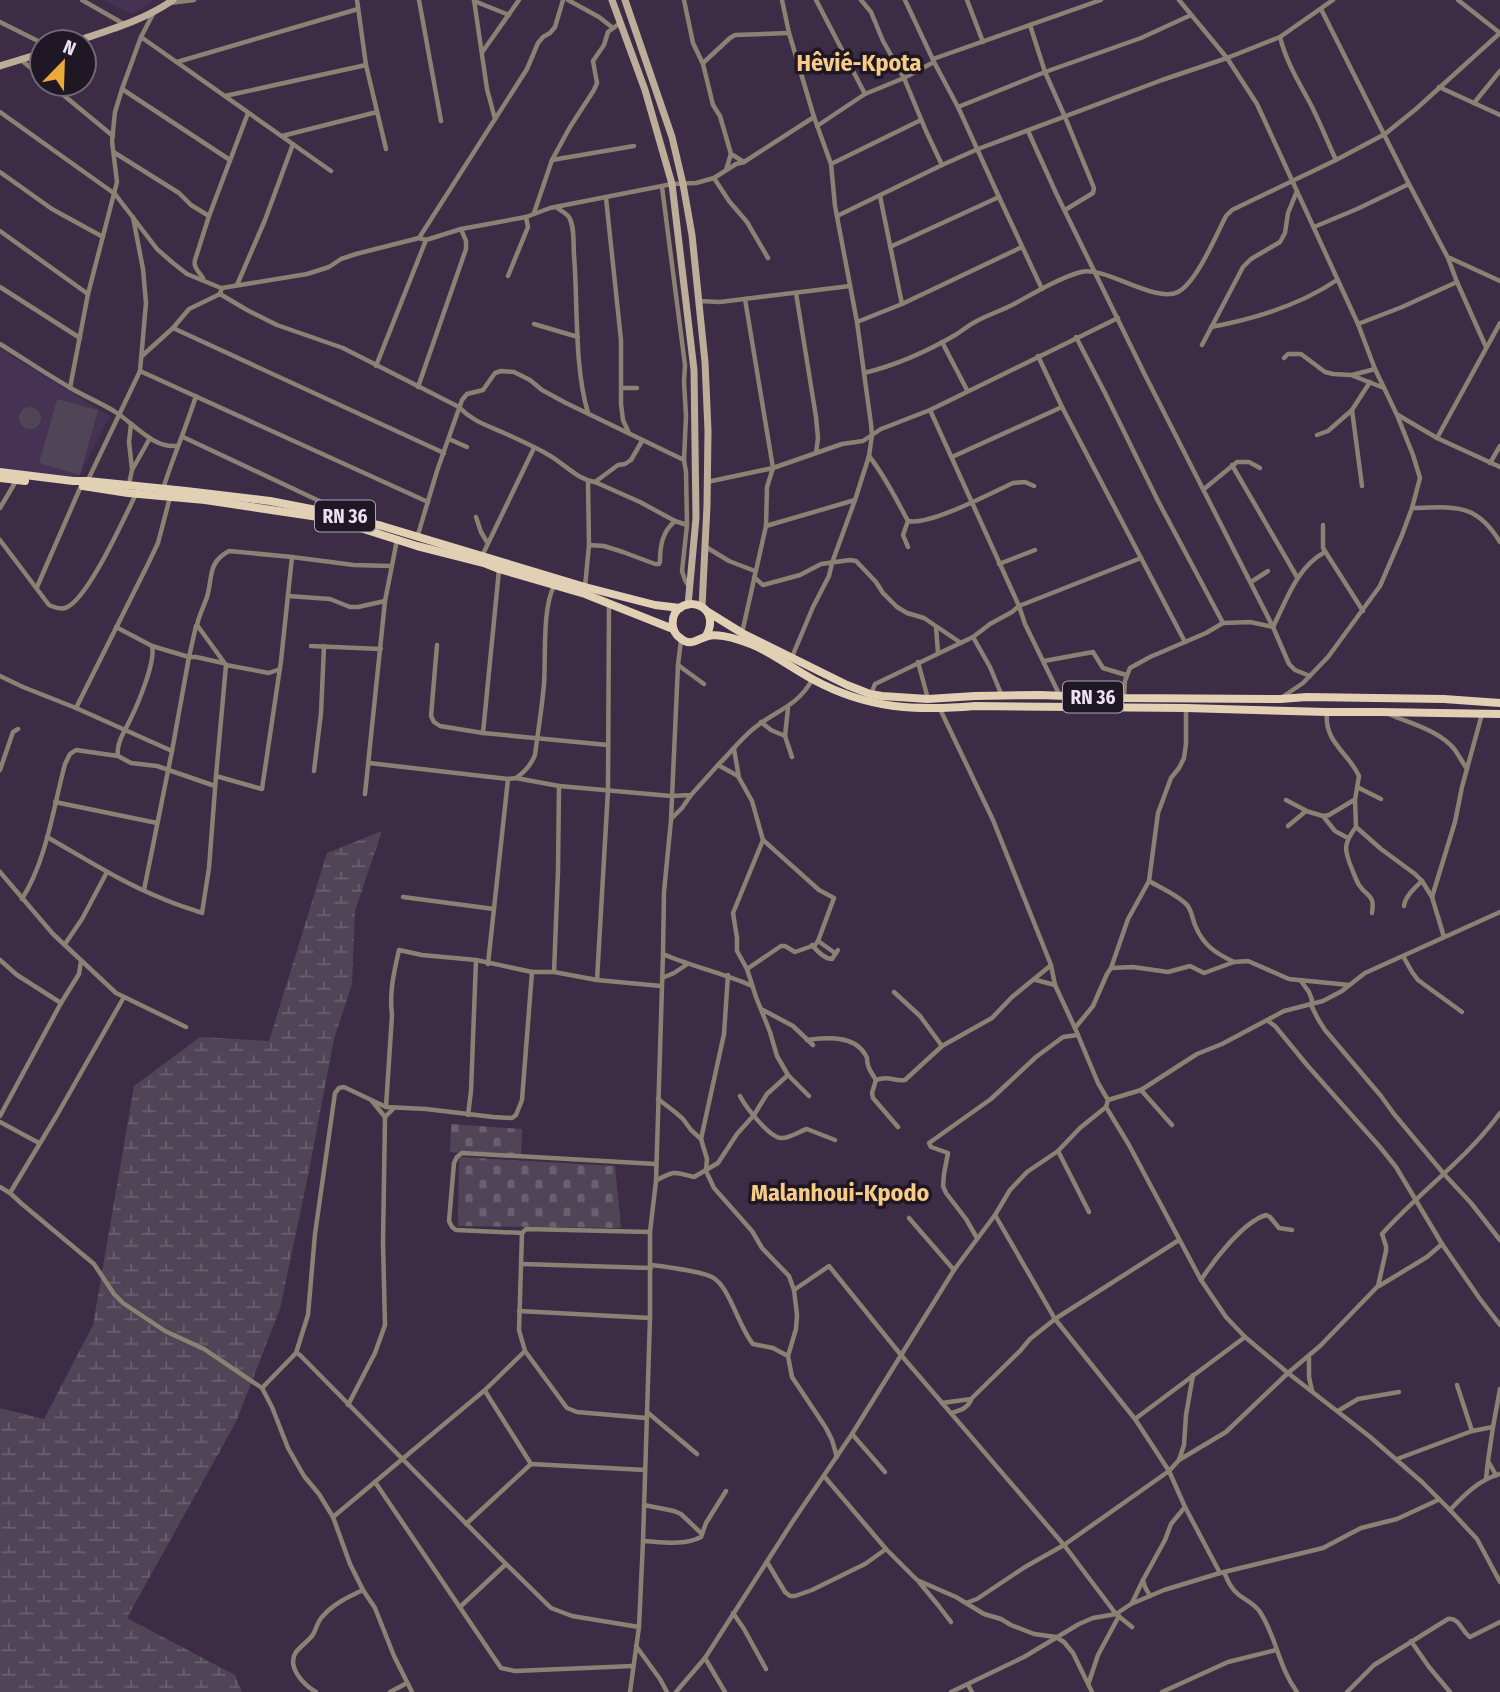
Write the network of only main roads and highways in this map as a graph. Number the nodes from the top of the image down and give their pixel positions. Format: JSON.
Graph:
{"nodes":[{"id":1,"x":612,"y":0,"type":"edge"},
{"id":2,"x":625,"y":0,"type":"edge"},
{"id":3,"x":171,"y":2,"type":"edge"},
{"id":4,"x":98,"y":34,"type":"edge"},
{"id":5,"x":28,"y":58,"type":"edge"},
{"id":6,"x":0,"y":66,"type":"edge"},
{"id":7,"x":0,"y":472,"type":"edge"},
{"id":8,"x":0,"y":478,"type":"edge"},
{"id":9,"x":85,"y":485,"type":"junction"},
{"id":10,"x":684,"y":606,"type":"junction"},
{"id":11,"x":705,"y":609,"type":"junction"},
{"id":12,"x":673,"y":629,"type":"junction"},
{"id":13,"x":706,"y":636,"type":"junction"},
{"id":14,"x":1500,"y":703,"type":"edge"},
{"id":15,"x":1500,"y":714,"type":"edge"}],
"edges":[{"from":1,"to":10,"type":"main road"},
{"from":2,"to":11,"type":"main road"},
{"from":3,"to":4,"type":"main road"},
{"from":5,"to":6,"type":"main road"},
{"from":7,"to":9,"type":"main road","number":"RN 36"},
{"from":8,"to":9,"type":"main road","number":"RN 36"},
{"from":9,"to":10,"type":"main road","number":"RN 36"},
{"from":9,"to":12,"type":"main road","number":"RN 36"},
{"from":10,"to":11,"type":"main road","number":"RN 36"},
{"from":10,"to":12,"type":"main road"},
{"from":11,"to":13,"type":"main road"},
{"from":11,"to":14,"type":"main road","number":"RN 36"},
{"from":12,"to":13,"type":"main road","number":"RN 36"},
{"from":13,"to":15,"type":"main road","number":"RN 36"}]}
